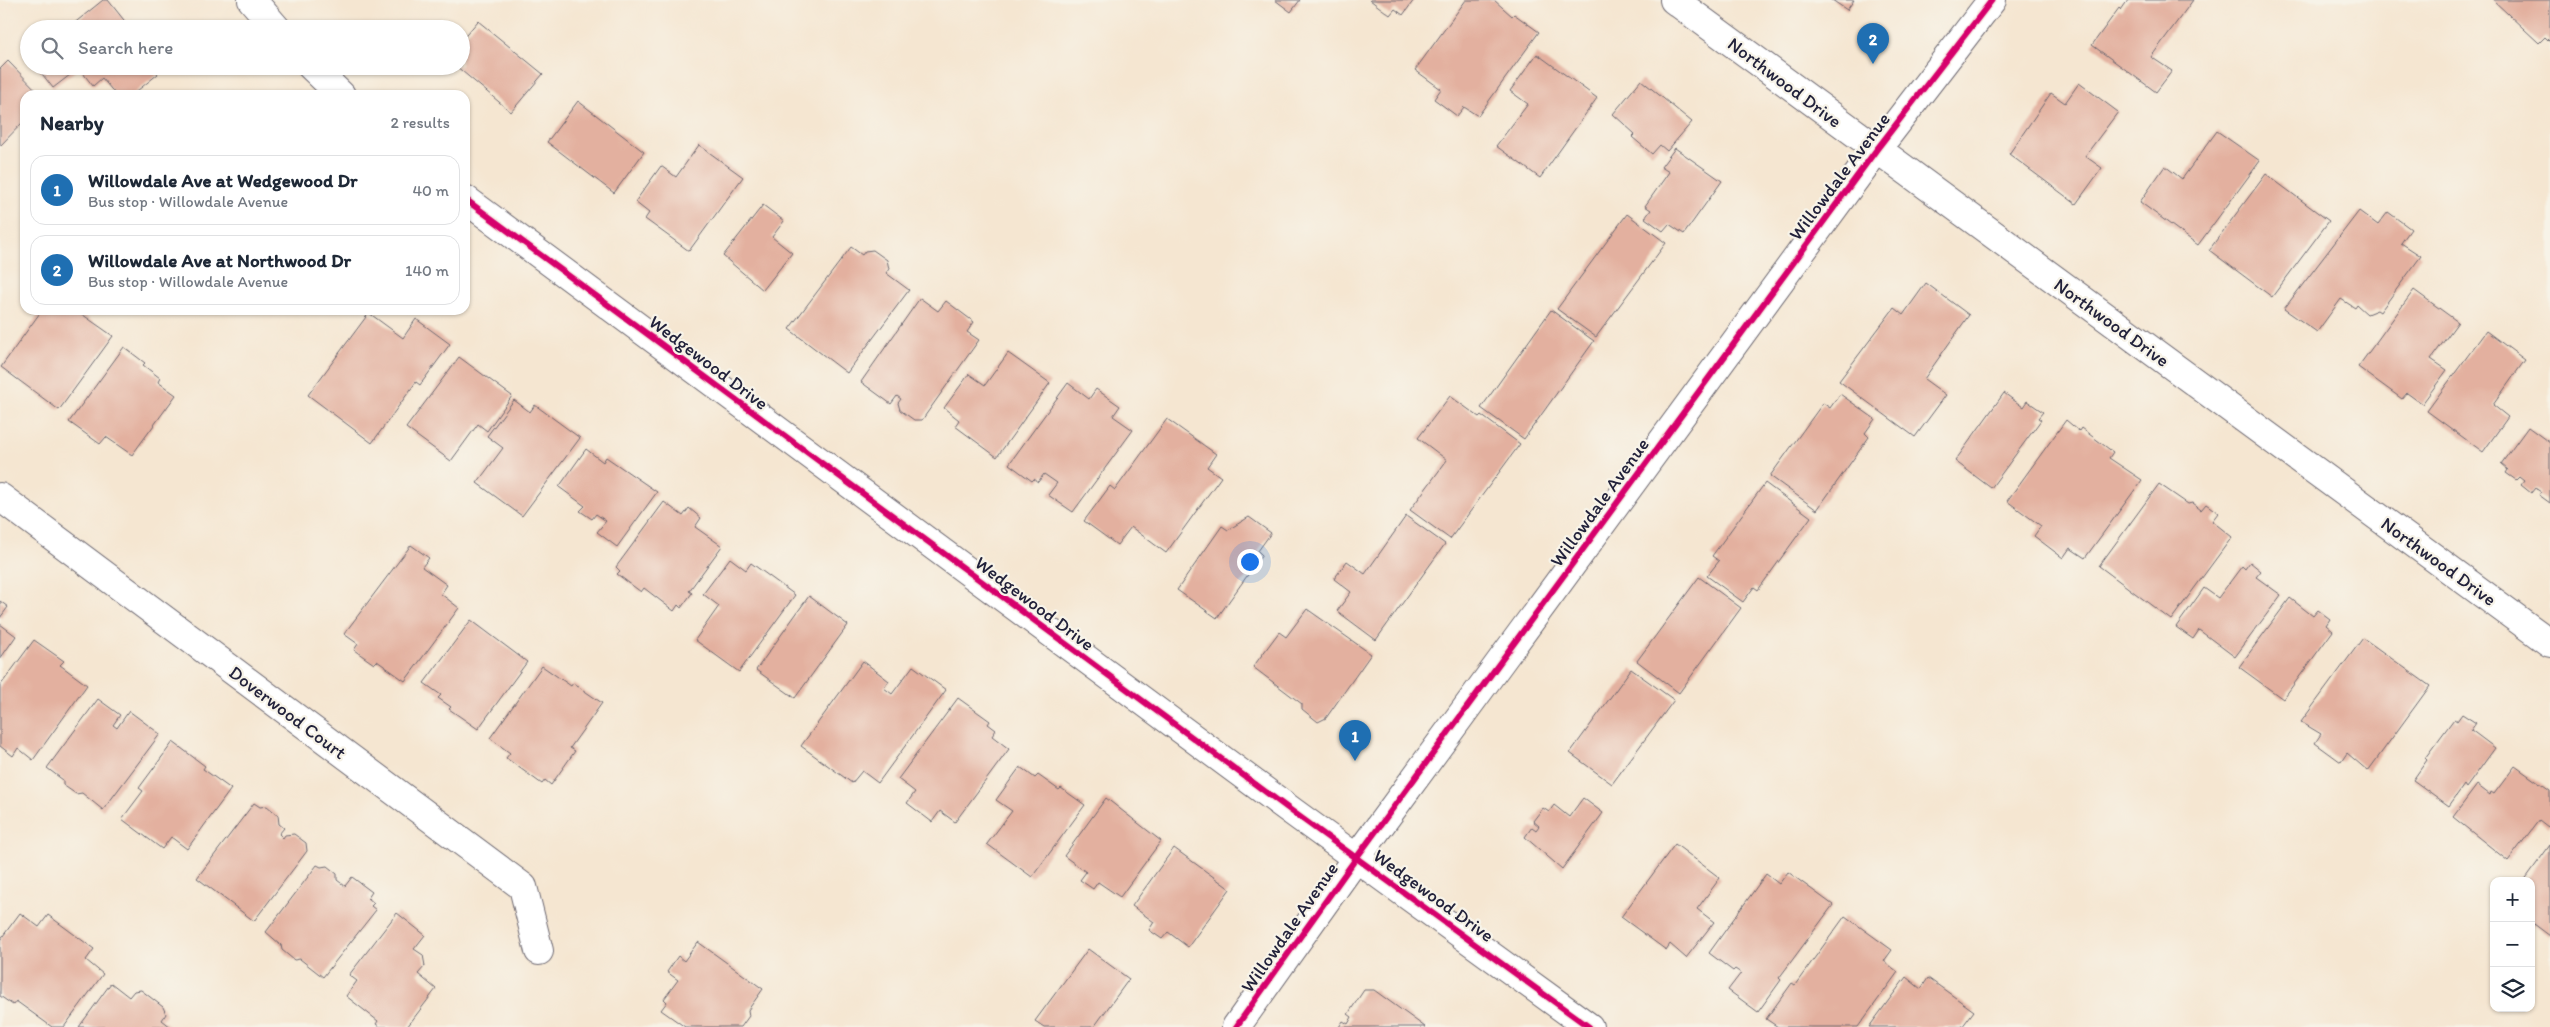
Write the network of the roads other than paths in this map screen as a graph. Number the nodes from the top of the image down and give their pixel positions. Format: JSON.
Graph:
{"nodes":[{"id":1,"x":252,"y":0,"type":"edge"},
{"id":2,"x":1674,"y":0,"type":"edge"},
{"id":3,"x":1992,"y":0,"type":"edge"},
{"id":4,"x":269,"y":20,"type":"edge"},
{"id":5,"x":321,"y":75,"type":"edge"},
{"id":6,"x":336,"y":90,"type":"edge"},
{"id":7,"x":1877,"y":149,"type":"junction"},
{"id":8,"x":470,"y":203,"type":"edge"},
{"id":9,"x":0,"y":498,"type":"edge"},
{"id":10,"x":2550,"y":643,"type":"edge"},
{"id":11,"x":1357,"y":857,"type":"junction"},
{"id":12,"x":539,"y":951,"type":"dead end"},
{"id":13,"x":1236,"y":1027,"type":"edge"},
{"id":14,"x":1589,"y":1027,"type":"edge"}],
"edges":[{"from":1,"to":4,"type":"street"},
{"from":2,"to":7,"type":"street","name":"Northwood Drive"},
{"from":3,"to":7,"type":"street","name":"Willowdale Avenue"},
{"from":5,"to":6,"type":"street"},
{"from":7,"to":10,"type":"street","name":"Northwood Drive"},
{"from":7,"to":11,"type":"street","name":"Willowdale Avenue"},
{"from":8,"to":11,"type":"street","name":"Wedgewood Drive"},
{"from":9,"to":12,"type":"street","name":"Doverwood Court"},
{"from":11,"to":13,"type":"street","name":"Willowdale Avenue"},
{"from":11,"to":14,"type":"street","name":"Wedgewood Drive"}]}
